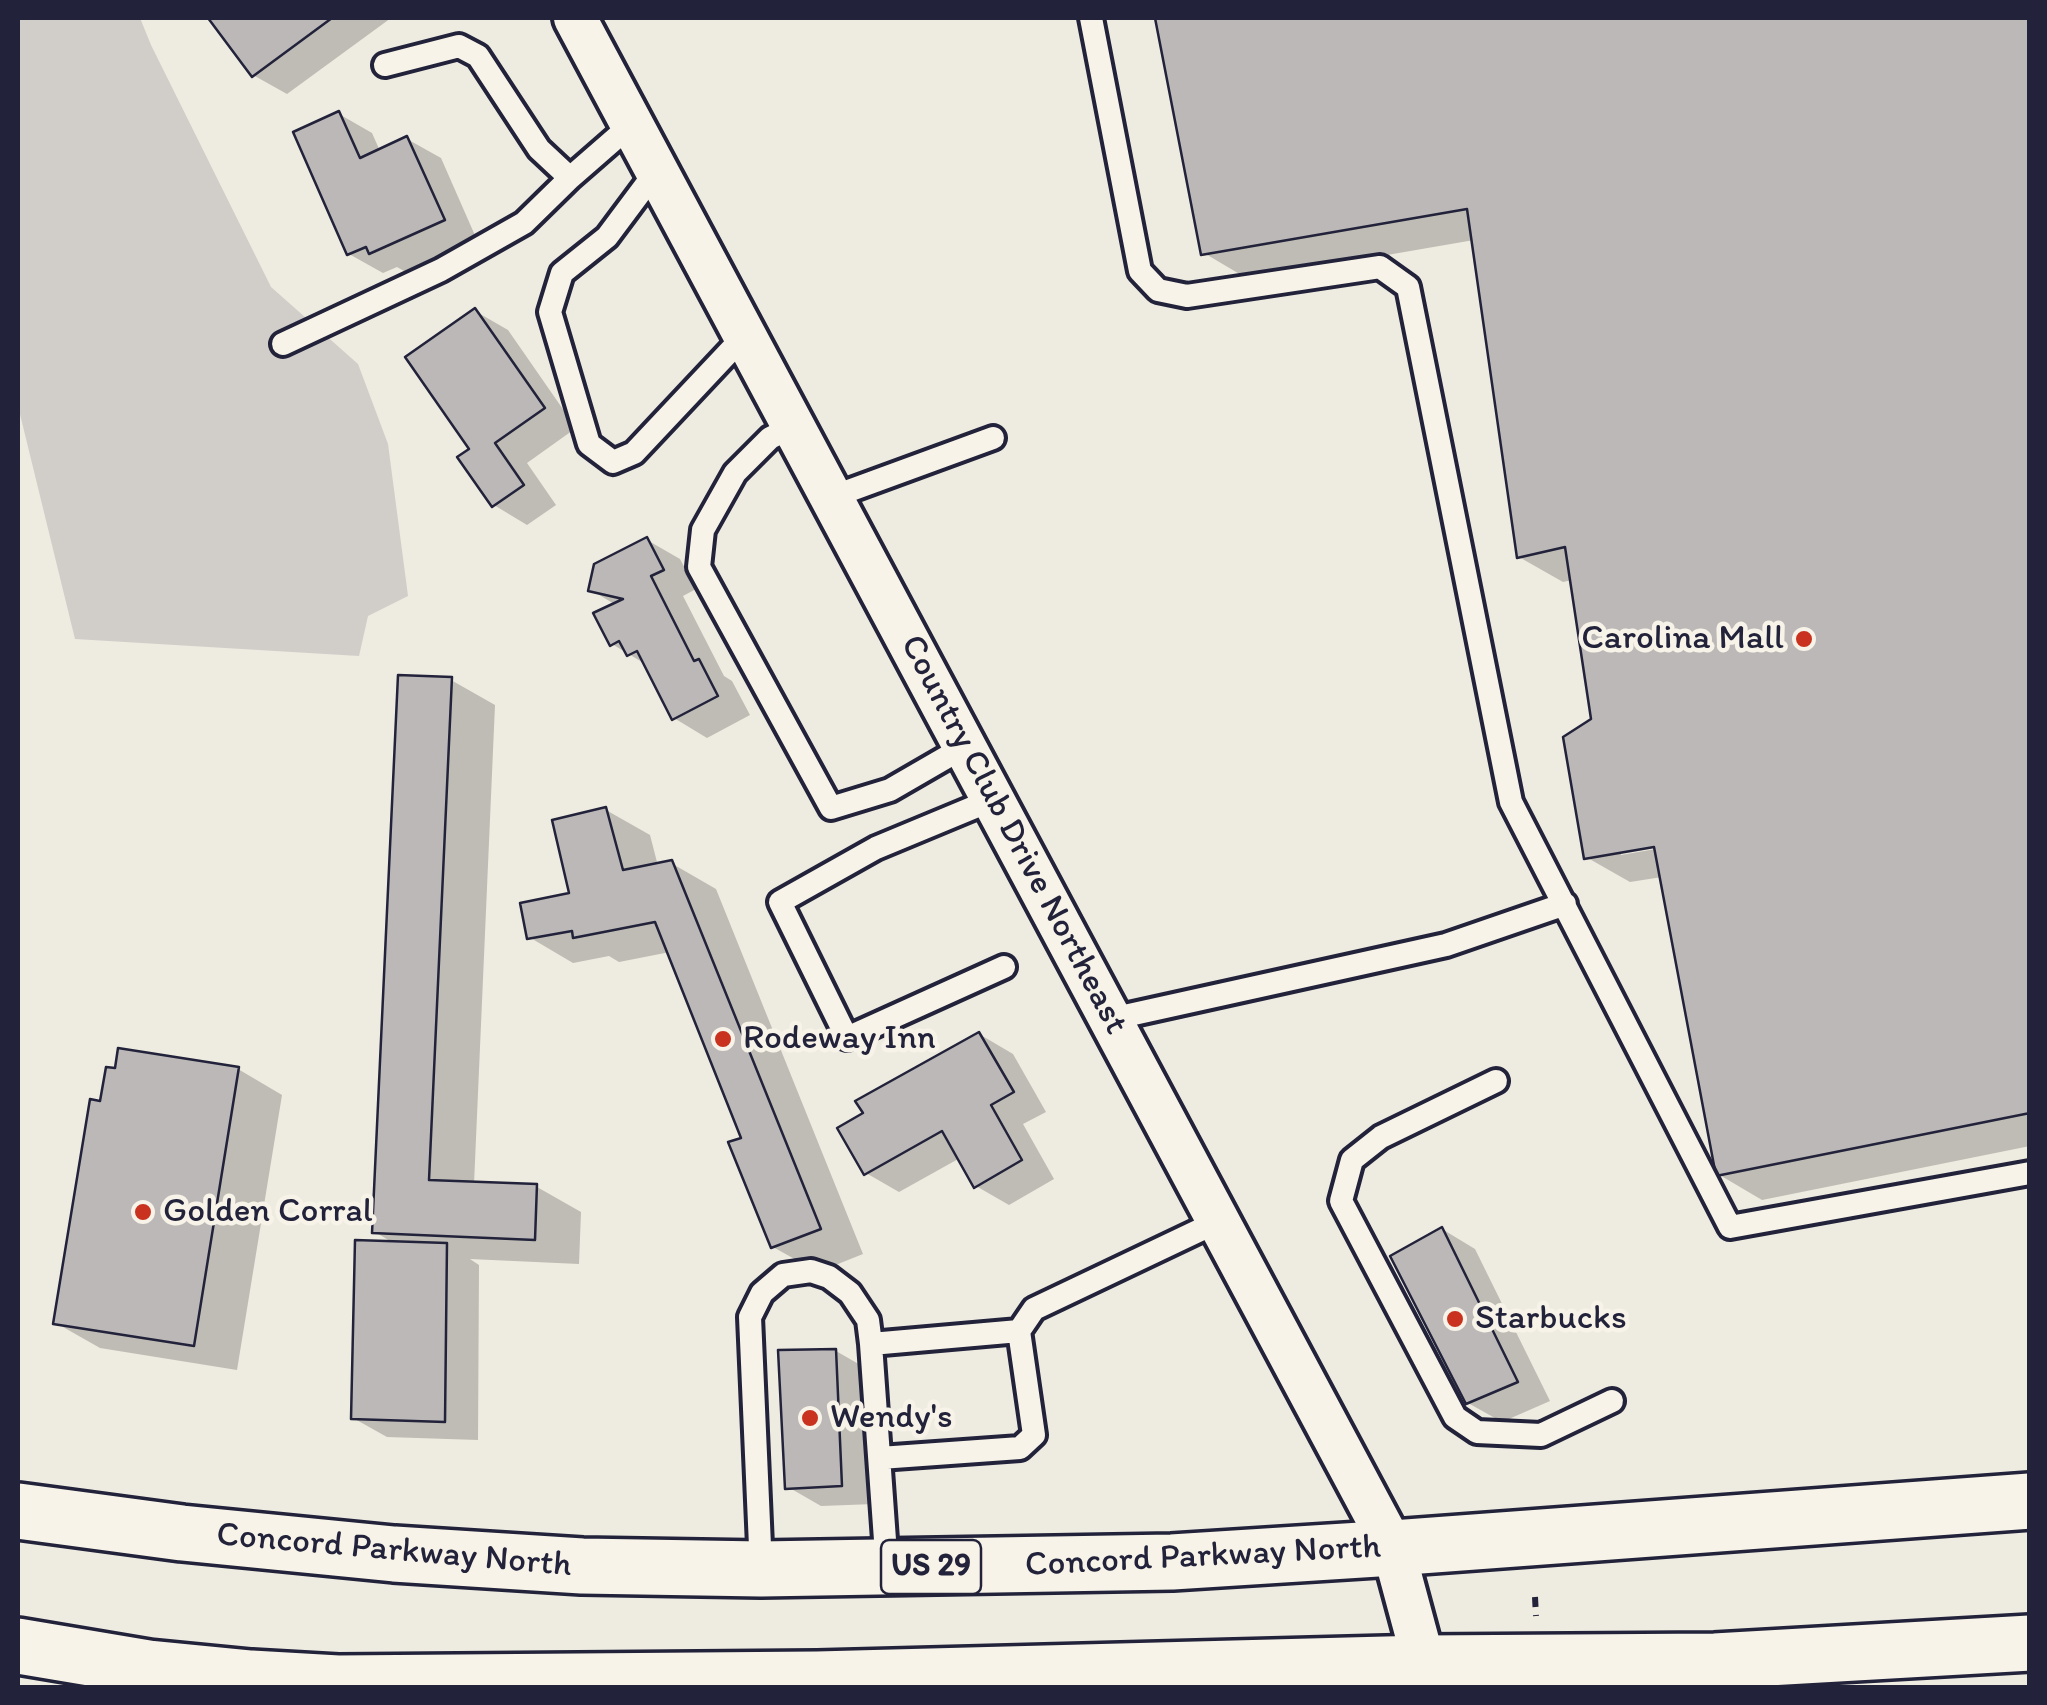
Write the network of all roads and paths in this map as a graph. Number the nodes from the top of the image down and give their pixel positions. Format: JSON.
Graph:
{"nodes":[{"id":1,"x":575,"y":18,"type":"edge"},
{"id":2,"x":1092,"y":18,"type":"edge"},
{"id":3,"x":385,"y":65,"type":"dead end"},
{"id":4,"x":632,"y":124,"type":"junction"},
{"id":5,"x":657,"y":170,"type":"junction"},
{"id":6,"x":570,"y":178,"type":"junction"},
{"id":7,"x":745,"y":336,"type":"junction"},
{"id":8,"x":282,"y":344,"type":"dead end"},
{"id":9,"x":794,"y":426,"type":"junction"},
{"id":10,"x":993,"y":438,"type":"dead end"},
{"id":11,"x":832,"y":498,"type":"junction"},
{"id":12,"x":966,"y":746,"type":"junction"},
{"id":13,"x":994,"y":800,"type":"junction"},
{"id":14,"x":1565,"y":904,"type":"junction"},
{"id":15,"x":1004,"y":968,"type":"dead end"},
{"id":16,"x":1111,"y":1019,"type":"junction"},
{"id":17,"x":1496,"y":1080,"type":"dead end"},
{"id":18,"x":2030,"y":1173,"type":"edge"},
{"id":19,"x":1219,"y":1221,"type":"junction"},
{"id":20,"x":1020,"y":1331,"type":"junction"},
{"id":21,"x":871,"y":1344,"type":"junction"},
{"id":22,"x":1612,"y":1401,"type":"dead end"},
{"id":23,"x":880,"y":1458,"type":"junction"},
{"id":24,"x":2030,"y":1501,"type":"edge"},
{"id":25,"x":18,"y":1510,"type":"edge"},
{"id":26,"x":1394,"y":1548,"type":"junction"},
{"id":27,"x":760,"y":1568,"type":"junction"},
{"id":28,"x":887,"y":1568,"type":"junction"},
{"id":29,"x":1535,"y":1597,"type":"dead end"},
{"id":30,"x":1536,"y":1624,"type":"dead end"},
{"id":31,"x":2030,"y":1643,"type":"edge"},
{"id":32,"x":18,"y":1646,"type":"edge"},
{"id":33,"x":1649,"y":1674,"type":"edge"},
{"id":34,"x":113,"y":1675,"type":"edge"},
{"id":35,"x":1426,"y":1675,"type":"edge"},
{"id":36,"x":1216,"y":1678,"type":"edge"},
{"id":37,"x":976,"y":1681,"type":"edge"},
{"id":38,"x":251,"y":1683,"type":"edge"}],
"edges":[{"from":1,"to":4,"type":"street","name":"Country Club Drive Northeast"},
{"from":2,"to":14,"type":"lane"},
{"from":3,"to":6,"type":"lane"},
{"from":4,"to":5,"type":"street","name":"Country Club Drive Northeast"},
{"from":4,"to":6,"type":"lane"},
{"from":5,"to":7,"type":"street","name":"Country Club Drive Northeast"},
{"from":5,"to":7,"type":"lane"},
{"from":6,"to":8,"type":"lane"},
{"from":7,"to":9,"type":"street","name":"Country Club Drive Northeast"},
{"from":9,"to":11,"type":"street","name":"Country Club Drive Northeast"},
{"from":9,"to":12,"type":"lane"},
{"from":10,"to":11,"type":"lane"},
{"from":11,"to":12,"type":"street","name":"Country Club Drive Northeast"},
{"from":12,"to":13,"type":"street","name":"Country Club Drive Northeast"},
{"from":13,"to":15,"type":"lane"},
{"from":13,"to":16,"type":"street","name":"Country Club Drive Northeast"},
{"from":14,"to":16,"type":"lane"},
{"from":14,"to":18,"type":"lane"},
{"from":16,"to":19,"type":"street","name":"Country Club Drive Northeast"},
{"from":17,"to":22,"type":"lane"},
{"from":19,"to":20,"type":"lane"},
{"from":19,"to":26,"type":"street","name":"Country Club Drive Northeast"},
{"from":20,"to":21,"type":"lane"},
{"from":20,"to":23,"type":"lane"},
{"from":21,"to":23,"type":"lane"},
{"from":21,"to":27,"type":"lane"},
{"from":23,"to":28,"type":"lane"},
{"from":24,"to":26,"type":"highway","name":"Concord Parkway North","number":"US 29"},
{"from":25,"to":27,"type":"highway","name":"Concord Parkway North","number":"US 29"},
{"from":26,"to":28,"type":"highway","name":"Concord Parkway North","number":"US 29"},
{"from":26,"to":35,"type":"street","name":"Country Club Drive Northeast"},
{"from":27,"to":28,"type":"highway","name":"Concord Parkway North","number":"US 29"},
{"from":29,"to":30,"type":"path"},
{"from":31,"to":33,"type":"highway"},
{"from":32,"to":34,"type":"highway"},
{"from":33,"to":35,"type":"highway"},
{"from":34,"to":38,"type":"highway"},
{"from":35,"to":36,"type":"highway"},
{"from":36,"to":37,"type":"highway"},
{"from":37,"to":38,"type":"highway"}]}
